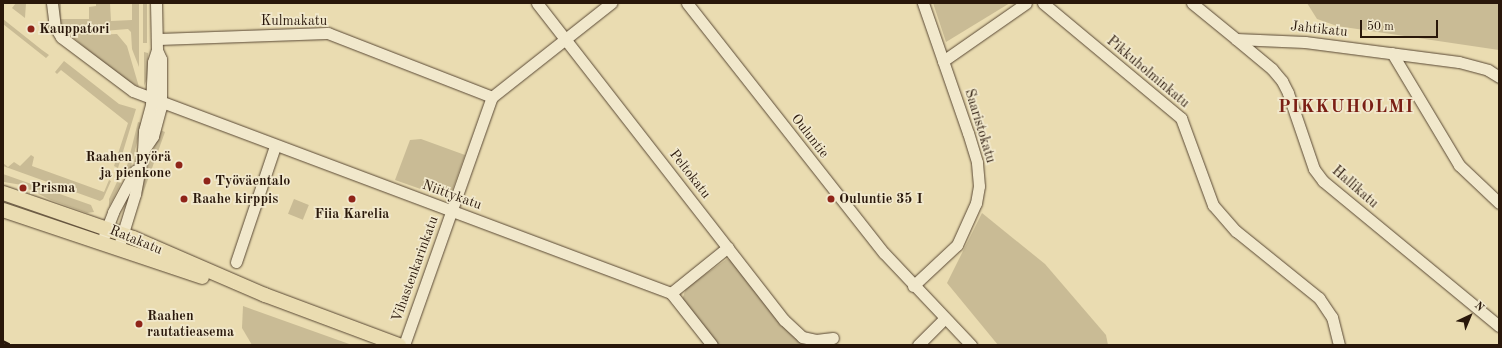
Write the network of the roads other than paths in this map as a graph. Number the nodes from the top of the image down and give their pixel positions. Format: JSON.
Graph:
{"nodes":[{"id":1,"x":52,"y":3,"type":"edge"},
{"id":2,"x":156,"y":3,"type":"edge"},
{"id":3,"x":537,"y":3,"type":"edge"},
{"id":4,"x":611,"y":3,"type":"edge"},
{"id":5,"x":687,"y":3,"type":"edge"},
{"id":6,"x":923,"y":3,"type":"edge"},
{"id":7,"x":1026,"y":3,"type":"edge"},
{"id":8,"x":1042,"y":3,"type":"edge"},
{"id":9,"x":1192,"y":3,"type":"edge"},
{"id":10,"x":566,"y":38,"type":"junction"},
{"id":11,"x":1236,"y":39,"type":"junction"},
{"id":12,"x":157,"y":45,"type":"junction"},
{"id":13,"x":1392,"y":53,"type":"junction"},
{"id":14,"x":943,"y":61,"type":"junction"},
{"id":15,"x":1499,"y":77,"type":"edge"},
{"id":16,"x":492,"y":97,"type":"junction"},
{"id":17,"x":157,"y":101,"type":"junction"},
{"id":18,"x":275,"y":146,"type":"junction"},
{"id":19,"x":139,"y":165,"type":"junction"},
{"id":20,"x":5,"y":193,"type":"edge"},
{"id":21,"x":1499,"y":203,"type":"edge"},
{"id":22,"x":3,"y":210,"type":"edge"},
{"id":23,"x":453,"y":211,"type":"junction"},
{"id":24,"x":106,"y":228,"type":"junction"},
{"id":25,"x":123,"y":235,"type":"junction"},
{"id":26,"x":102,"y":243,"type":"junction"},
{"id":27,"x":728,"y":247,"type":"junction"},
{"id":28,"x":118,"y":249,"type":"junction"},
{"id":29,"x":236,"y":262,"type":"dead end"},
{"id":30,"x":913,"y":286,"type":"junction"},
{"id":31,"x":670,"y":293,"type":"junction"},
{"id":32,"x":265,"y":295,"type":"junction"},
{"id":33,"x":945,"y":318,"type":"junction"},
{"id":34,"x":1499,"y":326,"type":"edge"},
{"id":35,"x":833,"y":338,"type":"dead end"},
{"id":36,"x":400,"y":345,"type":"edge"},
{"id":37,"x":404,"y":345,"type":"edge"},
{"id":38,"x":712,"y":345,"type":"edge"},
{"id":39,"x":918,"y":345,"type":"edge"},
{"id":40,"x":971,"y":345,"type":"edge"},
{"id":41,"x":1339,"y":345,"type":"edge"}],
"edges":[{"from":1,"to":17,"type":"street","name":"Niittykatu"},
{"from":2,"to":12,"type":"street"},
{"from":3,"to":10,"type":"street","name":"Peltokatu"},
{"from":4,"to":10,"type":"street"},
{"from":5,"to":30,"type":"street","name":"Ouluntie"},
{"from":6,"to":14,"type":"street","name":"Saaristokatu"},
{"from":7,"to":14,"type":"street"},
{"from":8,"to":41,"type":"street","name":"Pikkuholminkatu"},
{"from":9,"to":11,"type":"street"},
{"from":10,"to":16,"type":"street"},
{"from":10,"to":27,"type":"street","name":"Peltokatu"},
{"from":11,"to":13,"type":"street","name":"Jahtikatu"},
{"from":11,"to":34,"type":"street","name":"Hallikatu"},
{"from":12,"to":16,"type":"street","name":"Kulmakatu"},
{"from":12,"to":17,"type":"street"},
{"from":13,"to":15,"type":"street","name":"Jahtikatu"},
{"from":13,"to":21,"type":"street"},
{"from":14,"to":30,"type":"street","name":"Saaristokatu"},
{"from":16,"to":23,"type":"street","name":"Vihastenkarinkatu"},
{"from":17,"to":18,"type":"street","name":"Niittykatu"},
{"from":17,"to":19,"type":"street"},
{"from":18,"to":23,"type":"street","name":"Niittykatu"},
{"from":18,"to":29,"type":"street"},
{"from":19,"to":24,"type":"street"},
{"from":19,"to":25,"type":"street"},
{"from":20,"to":24,"type":"main road","name":"Ratakatu"},
{"from":22,"to":26,"type":"main road","name":"Ratakatu"},
{"from":23,"to":31,"type":"street","name":"Niittykatu"},
{"from":23,"to":37,"type":"street","name":"Vihastenkarinkatu"},
{"from":24,"to":25,"type":"main road","name":"Ratakatu"},
{"from":24,"to":26,"type":"street"},
{"from":25,"to":28,"type":"street"},
{"from":25,"to":32,"type":"main road","name":"Ratakatu"},
{"from":26,"to":28,"type":"main road","name":"Ratakatu"},
{"from":27,"to":31,"type":"street"},
{"from":27,"to":35,"type":"street","name":"Peltokatu"},
{"from":28,"to":32,"type":"main road","name":"Ratakatu"},
{"from":30,"to":33,"type":"street","name":"Ouluntie"},
{"from":31,"to":38,"type":"street"},
{"from":32,"to":36,"type":"main road","name":"Ratakatu"},
{"from":33,"to":39,"type":"street"},
{"from":33,"to":40,"type":"street","name":"Ouluntie"}]}
